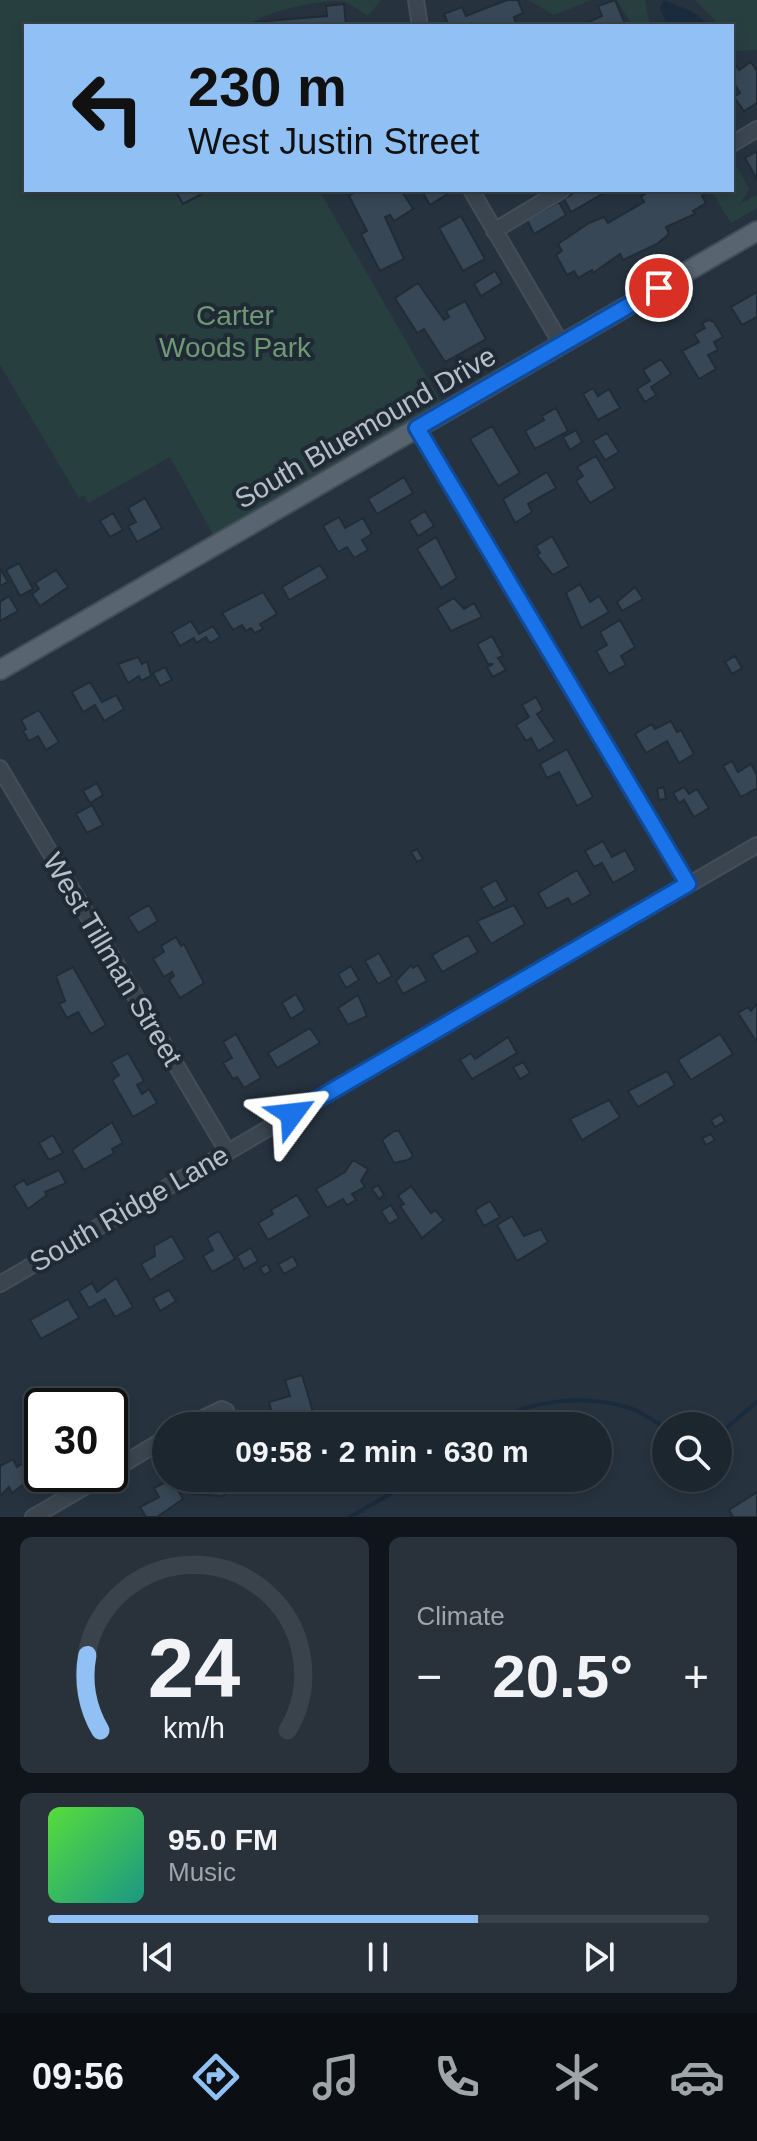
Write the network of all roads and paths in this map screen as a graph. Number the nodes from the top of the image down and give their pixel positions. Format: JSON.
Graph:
{"nodes":[{"id":1,"x":416,"y":0,"type":"edge"},
{"id":2,"x":420,"y":24,"type":"edge"},
{"id":3,"x":757,"y":129,"type":"edge"},
{"id":4,"x":734,"y":143,"type":"edge"},
{"id":5,"x":472,"y":192,"type":"edge"},
{"id":6,"x":559,"y":192,"type":"edge"},
{"id":7,"x":494,"y":231,"type":"junction"},
{"id":8,"x":757,"y":231,"type":"edge"},
{"id":9,"x":562,"y":345,"type":"junction"},
{"id":10,"x":417,"y":428,"type":"junction"},
{"id":11,"x":0,"y":670,"type":"edge"},
{"id":12,"x":0,"y":768,"type":"edge"},
{"id":13,"x":757,"y":845,"type":"edge"},
{"id":14,"x":688,"y":884,"type":"junction"},
{"id":15,"x":227,"y":1151,"type":"junction"},
{"id":16,"x":0,"y":1284,"type":"edge"},
{"id":17,"x":152,"y":1449,"type":"edge"},
{"id":18,"x":128,"y":1462,"type":"edge"},
{"id":19,"x":76,"y":1492,"type":"edge"},
{"id":20,"x":33,"y":1517,"type":"edge"}],
"edges":[{"from":1,"to":2,"type":"street"},
{"from":3,"to":4,"type":"street"},
{"from":5,"to":7,"type":"street"},
{"from":6,"to":7,"type":"street"},
{"from":7,"to":9,"type":"street"},
{"from":8,"to":9,"type":"main road","name":"South Bluemound Drive"},
{"from":9,"to":10,"type":"main road","name":"South Bluemound Drive"},
{"from":10,"to":11,"type":"main road","name":"South Bluemound Drive"},
{"from":10,"to":14,"type":"street"},
{"from":12,"to":15,"type":"street","name":"West Tillman Street"},
{"from":13,"to":14,"type":"street","name":"South Ridge Lane"},
{"from":14,"to":15,"type":"street","name":"South Ridge Lane"},
{"from":15,"to":16,"type":"street","name":"South Ridge Lane"},
{"from":17,"to":18,"type":"street"},
{"from":19,"to":20,"type":"street"}]}
